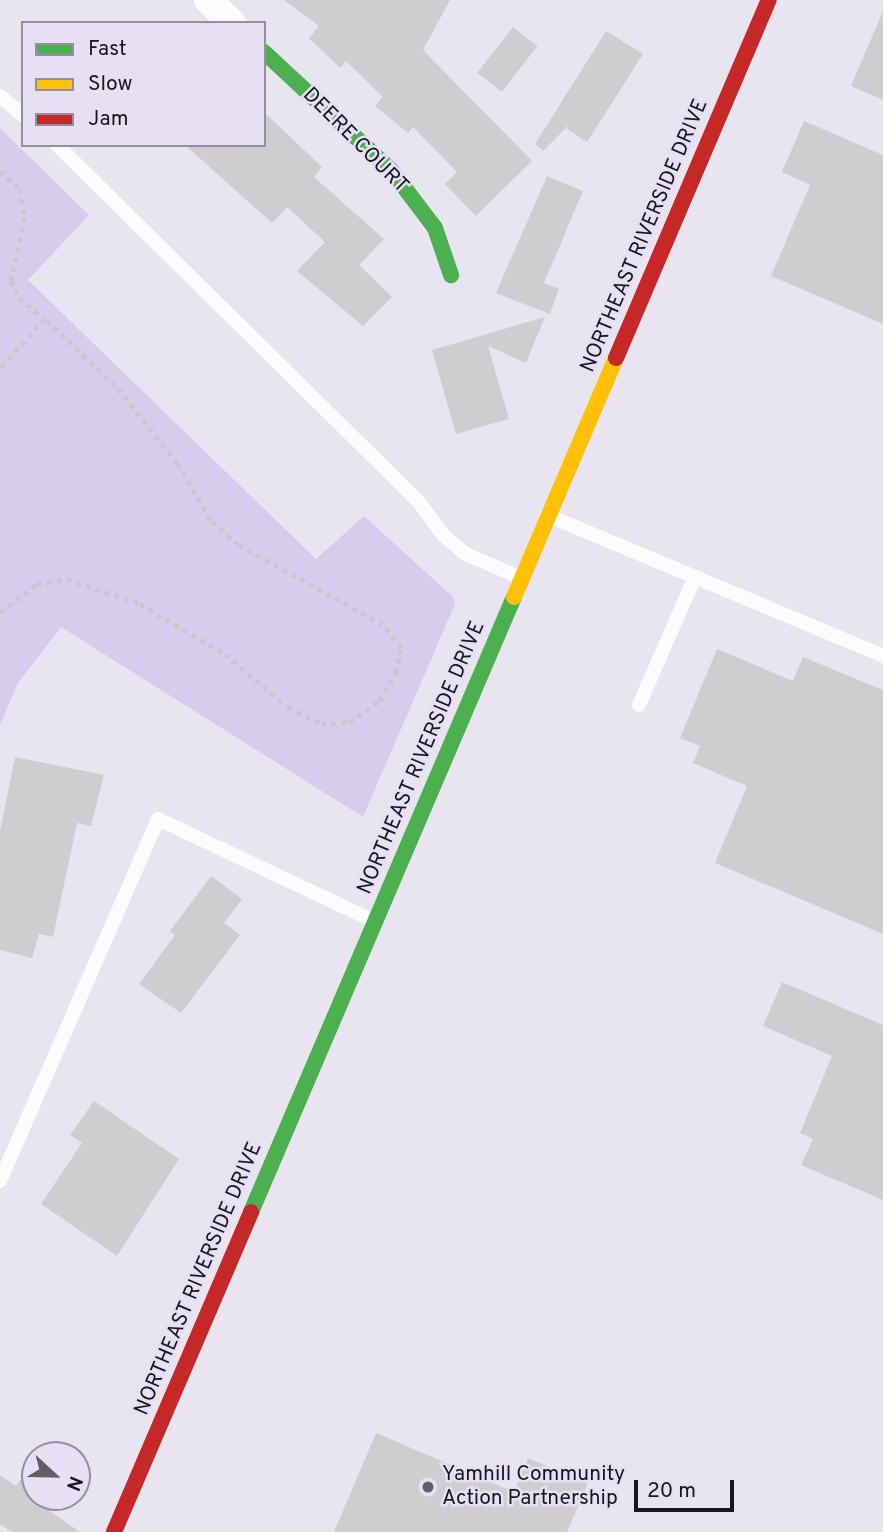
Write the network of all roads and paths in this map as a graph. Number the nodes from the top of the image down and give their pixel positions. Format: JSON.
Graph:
{"nodes":[{"id":1,"x":208,"y":0,"type":"edge"},
{"id":2,"x":769,"y":0,"type":"edge"},
{"id":3,"x":230,"y":21,"type":"edge"},
{"id":4,"x":266,"y":54,"type":"edge"},
{"id":5,"x":0,"y":96,"type":"edge"},
{"id":6,"x":21,"y":113,"type":"edge"},
{"id":7,"x":59,"y":147,"type":"edge"},
{"id":8,"x":0,"y":171,"type":"edge"},
{"id":9,"x":451,"y":275,"type":"dead end"},
{"id":10,"x":45,"y":319,"type":"junction"},
{"id":11,"x":0,"y":369,"type":"edge"},
{"id":12,"x":548,"y":515,"type":"junction"},
{"id":13,"x":695,"y":577,"type":"junction"},
{"id":14,"x":522,"y":578,"type":"junction"},
{"id":15,"x":0,"y":612,"type":"edge"},
{"id":16,"x":883,"y":656,"type":"edge"},
{"id":17,"x":639,"y":705,"type":"dead end"},
{"id":18,"x":375,"y":921,"type":"junction"},
{"id":19,"x":0,"y":1181,"type":"edge"},
{"id":20,"x":114,"y":1532,"type":"edge"}],
"edges":[{"from":1,"to":3,"type":"street"},
{"from":2,"to":12,"type":"street","name":"NORTHEAST RIVERSIDE DRIVE"},
{"from":4,"to":9,"type":"street","name":"DEERE COURT"},
{"from":5,"to":6,"type":"lane"},
{"from":7,"to":14,"type":"lane"},
{"from":8,"to":10,"type":"path"},
{"from":10,"to":11,"type":"path"},
{"from":10,"to":15,"type":"path"},
{"from":12,"to":13,"type":"lane"},
{"from":12,"to":14,"type":"street","name":"NORTHEAST RIVERSIDE DRIVE"},
{"from":13,"to":16,"type":"lane"},
{"from":13,"to":17,"type":"lane"},
{"from":14,"to":18,"type":"street","name":"NORTHEAST RIVERSIDE DRIVE"},
{"from":18,"to":19,"type":"lane"},
{"from":18,"to":20,"type":"street","name":"NORTHEAST RIVERSIDE DRIVE"}]}
